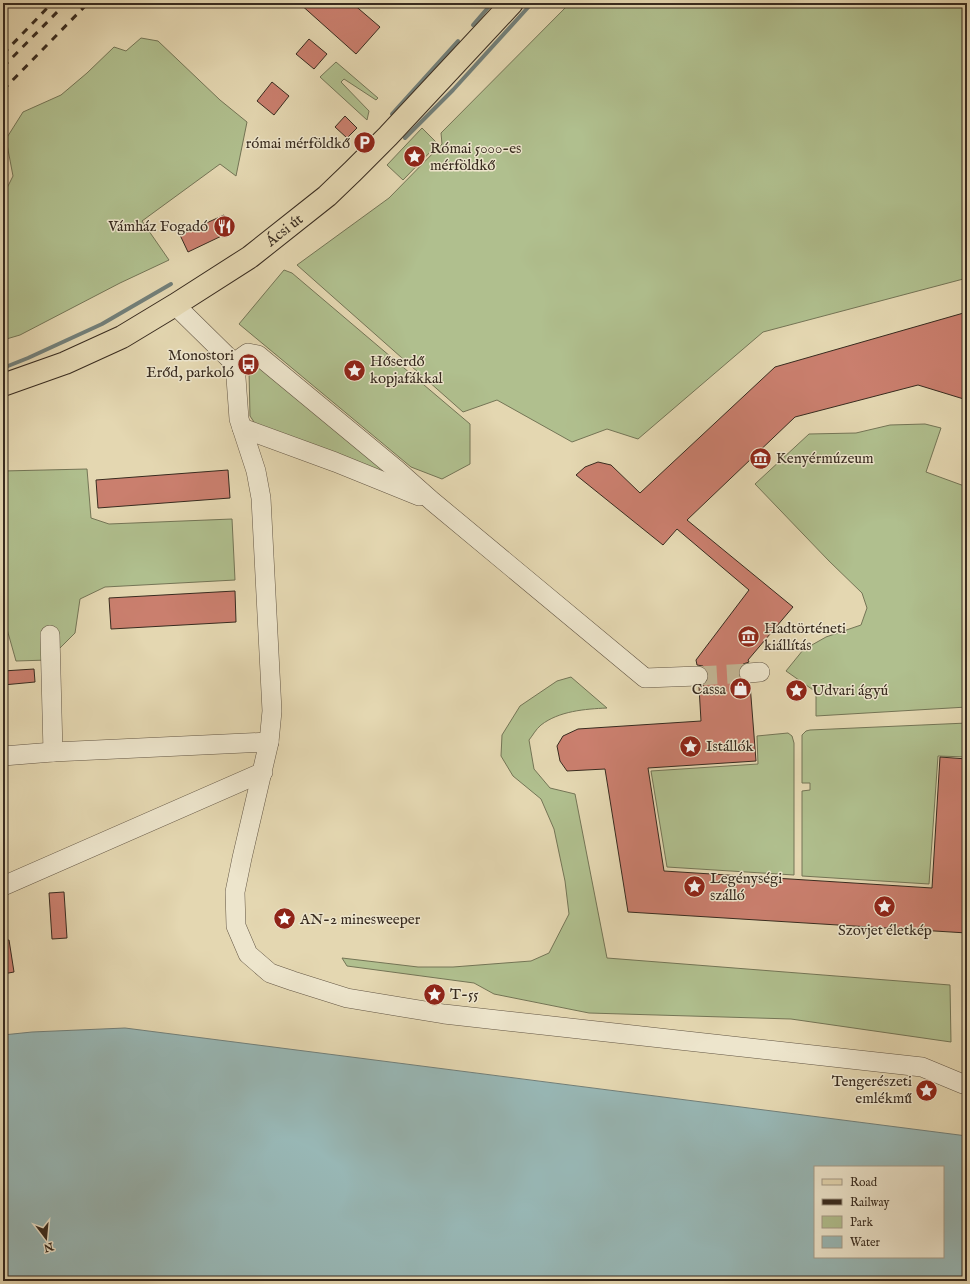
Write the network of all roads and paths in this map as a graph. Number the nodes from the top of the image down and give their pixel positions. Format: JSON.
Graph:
{"nodes":[{"id":1,"x":512,"y":3,"type":"edge"},
{"id":2,"x":175,"y":305,"type":"junction"},
{"id":3,"x":235,"y":364,"type":"junction"},
{"id":4,"x":3,"y":385,"type":"edge"},
{"id":5,"x":242,"y":428,"type":"junction"},
{"id":6,"x":387,"y":461,"type":"junction"},
{"id":7,"x":379,"y":480,"type":"junction"},
{"id":8,"x":432,"y":501,"type":"junction"},
{"id":9,"x":50,"y":634,"type":"dead end"},
{"id":10,"x":698,"y":676,"type":"tunnel mouth"},
{"id":11,"x":269,"y":742,"type":"junction"},
{"id":12,"x":53,"y":752,"type":"junction"},
{"id":13,"x":3,"y":756,"type":"edge"},
{"id":14,"x":263,"y":772,"type":"junction"},
{"id":15,"x":3,"y":886,"type":"edge"},
{"id":16,"x":963,"y":1084,"type":"dead end"}],
"edges":[{"from":1,"to":2,"type":"main road","name":"Ácsi út"},
{"from":2,"to":3,"type":"street"},
{"from":2,"to":4,"type":"main road","name":"Ácsi út"},
{"from":3,"to":5,"type":"street"},
{"from":3,"to":6,"type":"street"},
{"from":5,"to":7,"type":"street"},
{"from":5,"to":11,"type":"street"},
{"from":6,"to":7,"type":"street"},
{"from":6,"to":8,"type":"street"},
{"from":7,"to":8,"type":"street"},
{"from":8,"to":10,"type":"street"},
{"from":9,"to":12,"type":"street"},
{"from":11,"to":12,"type":"street"},
{"from":11,"to":14,"type":"street"},
{"from":12,"to":13,"type":"street"},
{"from":14,"to":15,"type":"street"},
{"from":14,"to":16,"type":"street"}]}
